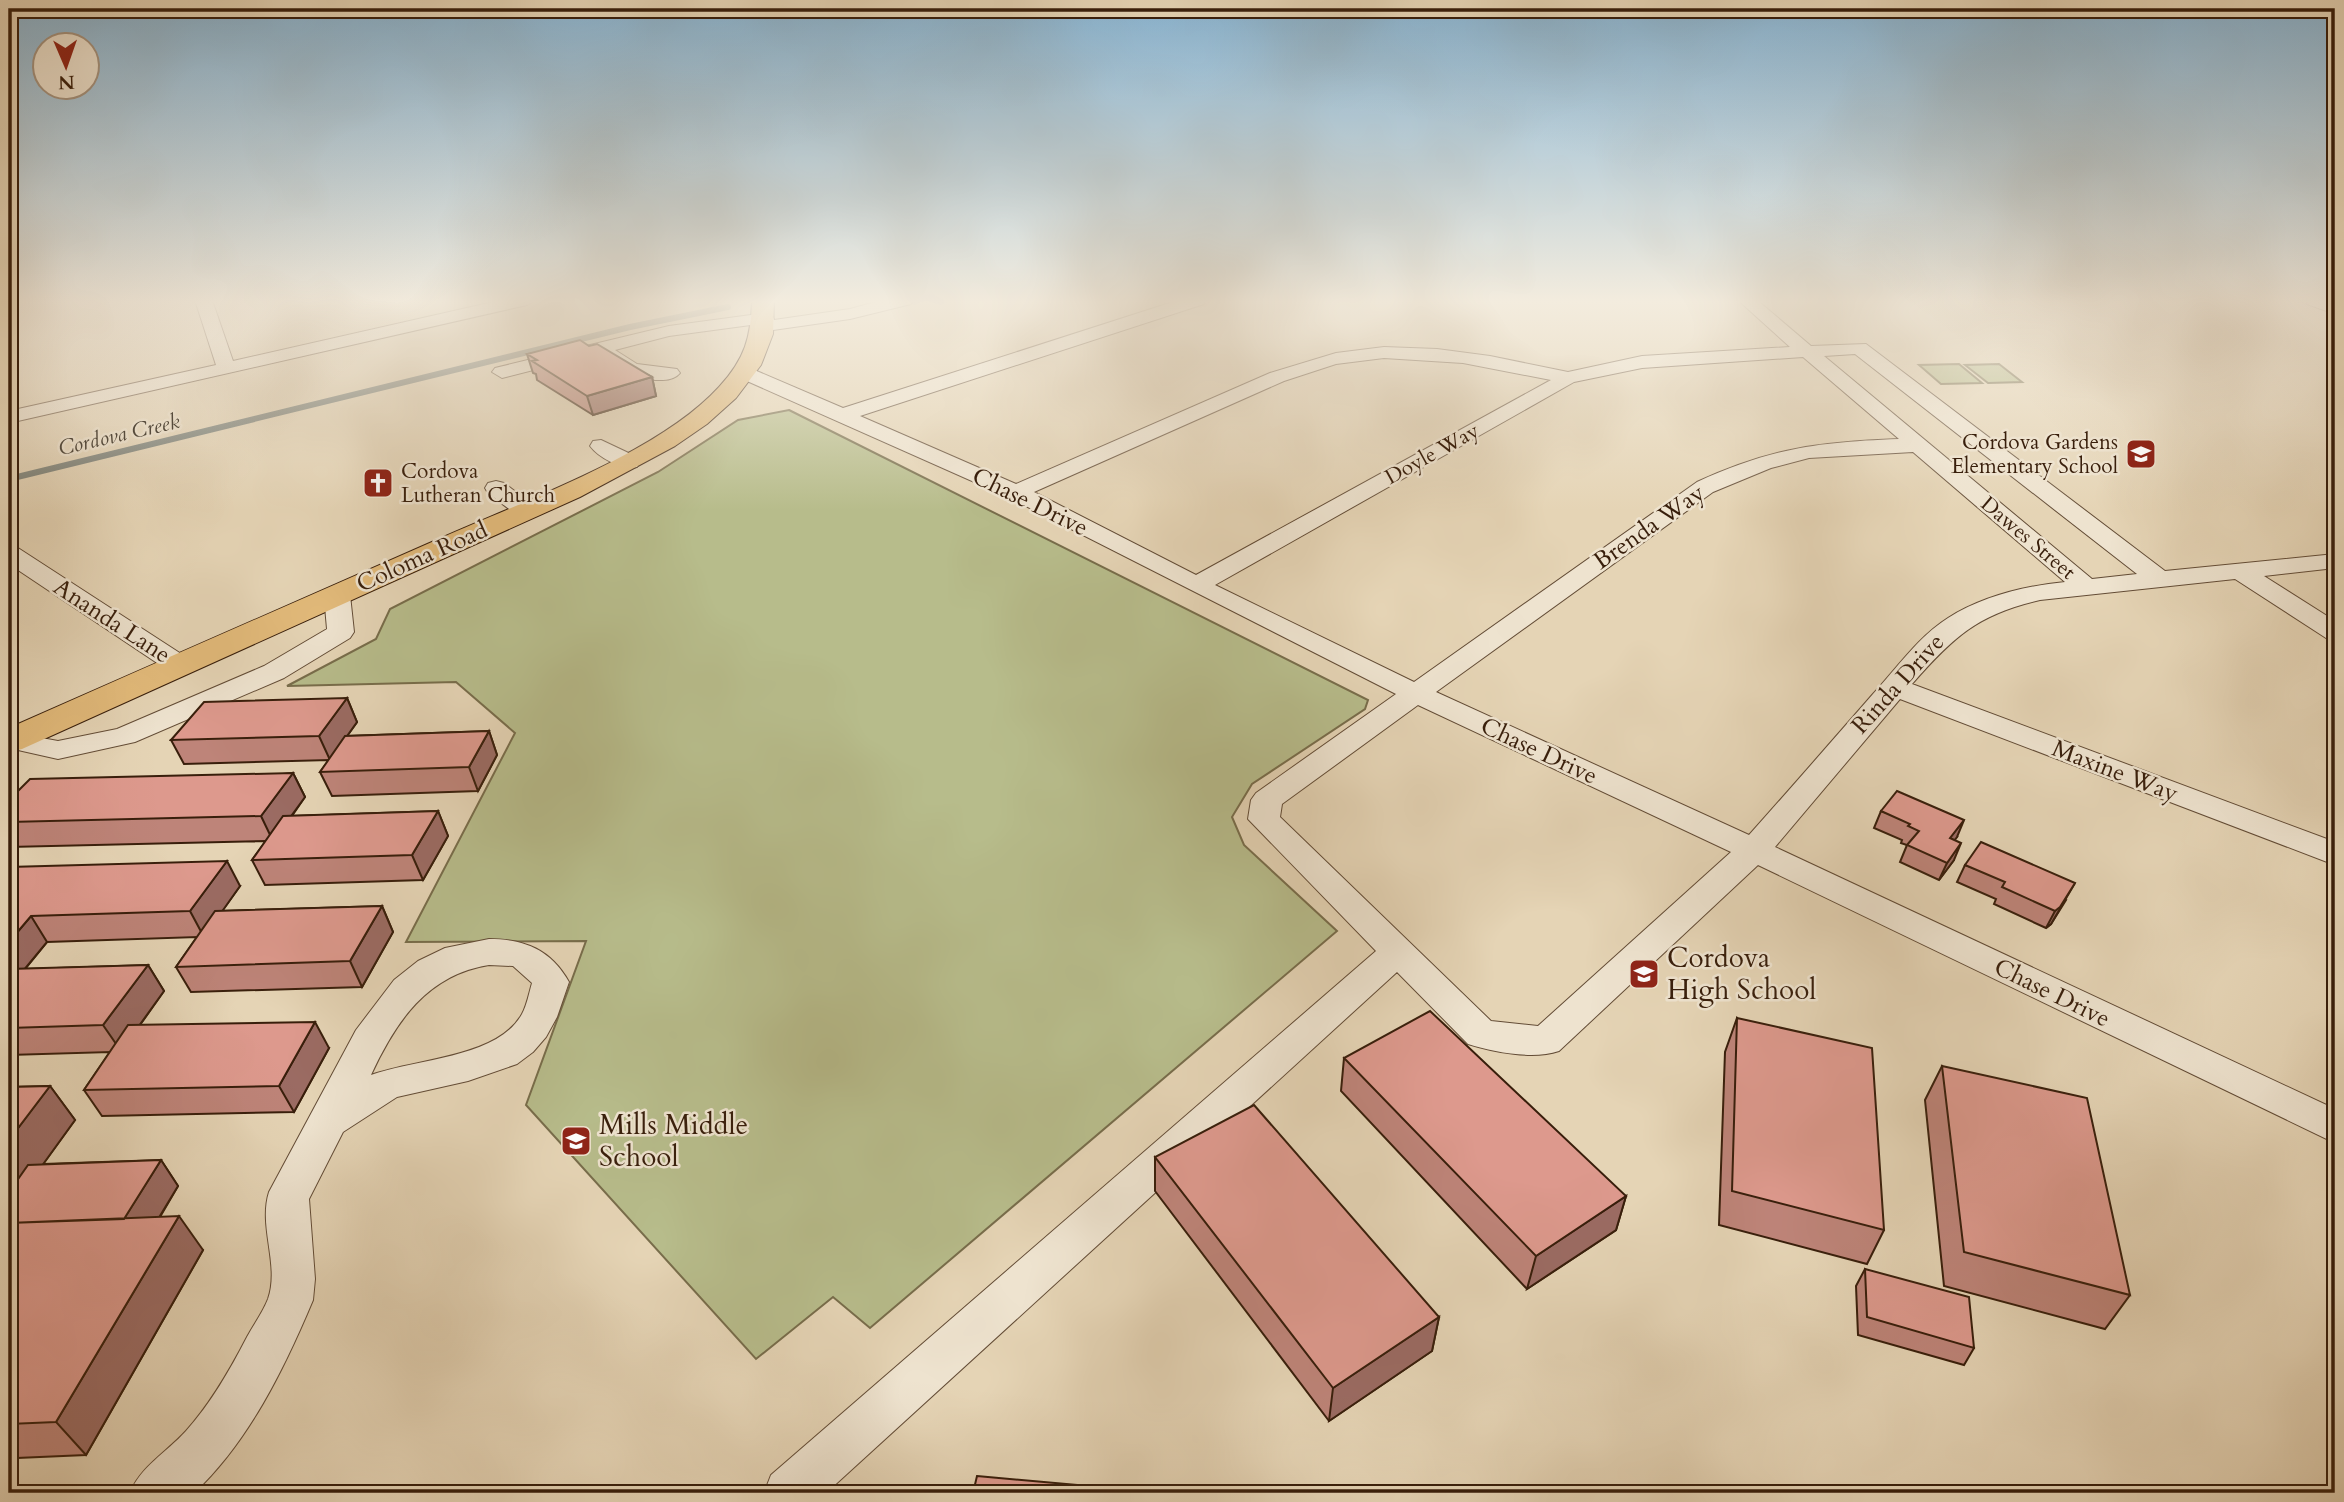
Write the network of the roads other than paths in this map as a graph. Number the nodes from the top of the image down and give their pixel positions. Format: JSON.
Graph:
{"nodes":[{"id":1,"x":213,"y":370,"type":"edge"},
{"id":2,"x":510,"y":370,"type":"edge"},
{"id":3,"x":633,"y":370,"type":"edge"},
{"id":4,"x":747,"y":370,"type":"edge"},
{"id":5,"x":982,"y":370,"type":"edge"},
{"id":6,"x":1298,"y":370,"type":"edge"},
{"id":7,"x":1530,"y":370,"type":"edge"},
{"id":8,"x":1603,"y":370,"type":"edge"},
{"id":9,"x":1829,"y":370,"type":"edge"},
{"id":10,"x":1888,"y":370,"type":"edge"},
{"id":11,"x":502,"y":372,"type":"dead end"},
{"id":12,"x":670,"y":373,"type":"dead end"},
{"id":13,"x":745,"y":373,"type":"junction"},
{"id":14,"x":1568,"y":378,"type":"junction"},
{"id":15,"x":843,"y":415,"type":"junction"},
{"id":16,"x":9,"y":417,"type":"edge"},
{"id":17,"x":1917,"y":445,"type":"junction"},
{"id":18,"x":601,"y":446,"type":"dead end"},
{"id":19,"x":629,"y":462,"type":"junction"},
{"id":20,"x":496,"y":488,"type":"dead end"},
{"id":21,"x":1016,"y":492,"type":"junction"},
{"id":22,"x":526,"y":511,"type":"junction"},
{"id":23,"x":9,"y":553,"type":"edge"},
{"id":24,"x":2335,"y":561,"type":"edge"},
{"id":25,"x":2239,"y":570,"type":"junction"},
{"id":26,"x":2159,"y":579,"type":"junction"},
{"id":27,"x":1196,"y":586,"type":"junction"},
{"id":28,"x":2085,"y":586,"type":"junction"},
{"id":29,"x":337,"y":595,"type":"junction"},
{"id":30,"x":2335,"y":632,"type":"edge"},
{"id":31,"x":179,"y":665,"type":"junction"},
{"id":32,"x":1894,"y":687,"type":"junction"},
{"id":33,"x":1415,"y":693,"type":"junction"},
{"id":34,"x":10,"y":740,"type":"edge"},
{"id":35,"x":1754,"y":850,"type":"junction"},
{"id":36,"x":2335,"y":854,"type":"edge"},
{"id":37,"x":1398,"y":951,"type":"junction"},
{"id":38,"x":327,"y":1122,"type":"junction"},
{"id":39,"x":2335,"y":1127,"type":"edge"},
{"id":40,"x":155,"y":1493,"type":"edge"},
{"id":41,"x":789,"y":1493,"type":"edge"}],
"edges":[{"from":1,"to":16,"type":"street"},
{"from":2,"to":11,"type":"street"},
{"from":3,"to":12,"type":"street"},
{"from":4,"to":13,"type":"main road","name":"Coloma Road"},
{"from":5,"to":15,"type":"street"},
{"from":6,"to":21,"type":"street"},
{"from":7,"to":14,"type":"street"},
{"from":8,"to":14,"type":"street","name":"Doyle Way"},
{"from":9,"to":17,"type":"street","name":"Dawes Street"},
{"from":10,"to":26,"type":"street","name":"Doyle Way"},
{"from":13,"to":15,"type":"street","name":"Chase Drive"},
{"from":13,"to":19,"type":"main road","name":"Coloma Road"},
{"from":14,"to":27,"type":"street","name":"Doyle Way"},
{"from":15,"to":21,"type":"street","name":"Chase Drive"},
{"from":17,"to":28,"type":"street","name":"Dawes Street"},
{"from":17,"to":33,"type":"street","name":"Brenda Way"},
{"from":18,"to":19,"type":"street"},
{"from":19,"to":22,"type":"main road","name":"Coloma Road"},
{"from":20,"to":22,"type":"street"},
{"from":21,"to":27,"type":"street","name":"Chase Drive"},
{"from":22,"to":29,"type":"main road","name":"Coloma Road"},
{"from":23,"to":31,"type":"street","name":"Ananda Lane"},
{"from":24,"to":25,"type":"street","name":"Rinda Drive"},
{"from":25,"to":26,"type":"street","name":"Rinda Drive"},
{"from":25,"to":30,"type":"street"},
{"from":26,"to":28,"type":"street","name":"Rinda Drive"},
{"from":27,"to":33,"type":"street","name":"Chase Drive"},
{"from":28,"to":32,"type":"street","name":"Rinda Drive"},
{"from":29,"to":31,"type":"main road","name":"Coloma Road"},
{"from":29,"to":34,"type":"street"},
{"from":31,"to":34,"type":"main road","name":"Coloma Road"},
{"from":32,"to":35,"type":"street","name":"Rinda Drive"},
{"from":32,"to":36,"type":"street","name":"Maxine Way"},
{"from":33,"to":35,"type":"street","name":"Chase Drive"},
{"from":33,"to":37,"type":"street","name":"Brenda Way"},
{"from":35,"to":37,"type":"street","name":"Rinda Drive"},
{"from":35,"to":39,"type":"street","name":"Chase Drive"},
{"from":37,"to":41,"type":"street"},
{"from":38,"to":38,"type":"street"},
{"from":38,"to":40,"type":"street"}]}
